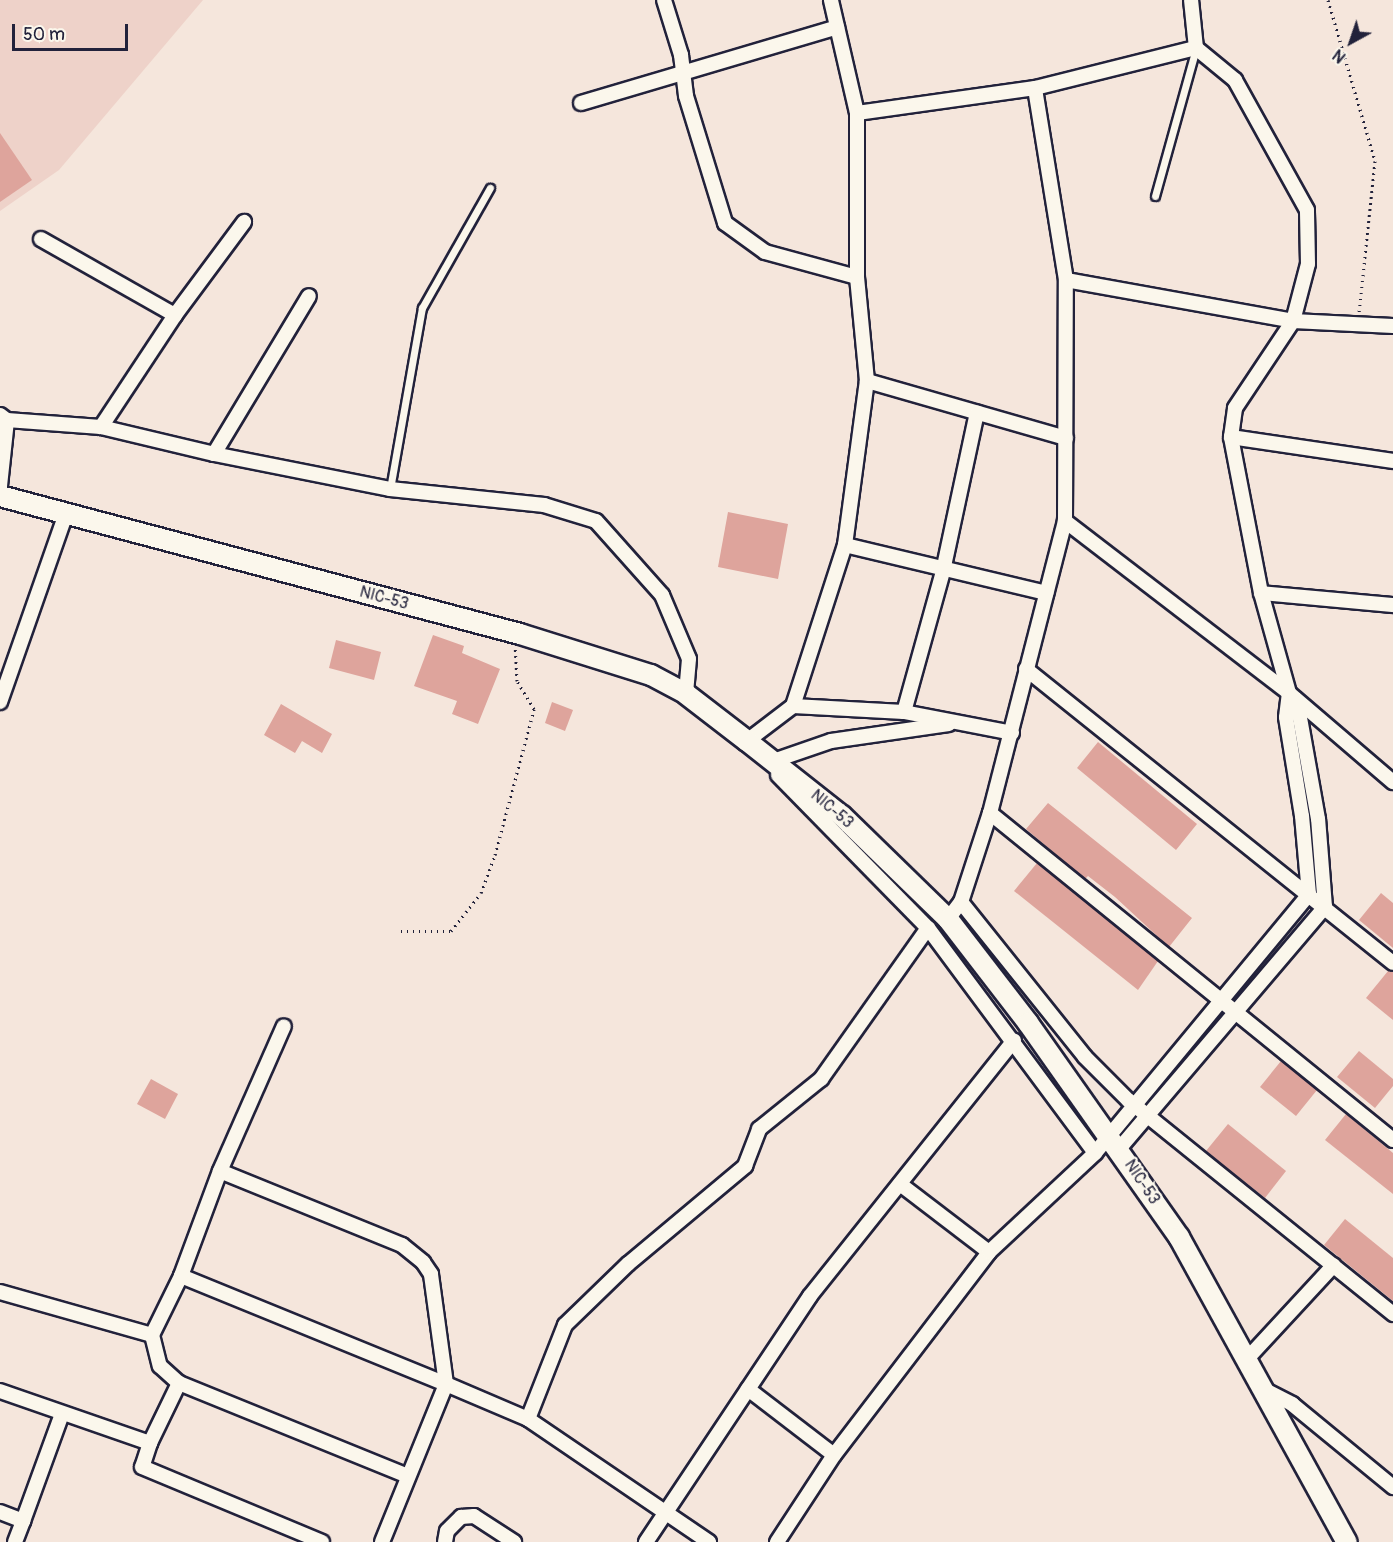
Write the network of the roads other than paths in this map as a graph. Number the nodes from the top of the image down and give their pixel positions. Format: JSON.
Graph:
{"nodes":[{"id":1,"x":664,"y":0,"type":"edge"},
{"id":2,"x":831,"y":0,"type":"edge"},
{"id":3,"x":1191,"y":0,"type":"edge"},
{"id":4,"x":837,"y":27,"type":"junction"},
{"id":5,"x":1196,"y":48,"type":"junction"},
{"id":6,"x":683,"y":72,"type":"junction"},
{"id":7,"x":1035,"y":88,"type":"junction"},
{"id":8,"x":581,"y":104,"type":"dead end"},
{"id":9,"x":857,"y":113,"type":"junction"},
{"id":10,"x":490,"y":188,"type":"dead end"},
{"id":11,"x":1155,"y":196,"type":"dead end"},
{"id":12,"x":244,"y":222,"type":"dead end"},
{"id":13,"x":42,"y":239,"type":"dead end"},
{"id":14,"x":857,"y":277,"type":"junction"},
{"id":15,"x":1066,"y":280,"type":"junction"},
{"id":16,"x":309,"y":296,"type":"dead end"},
{"id":17,"x":175,"y":315,"type":"junction"},
{"id":18,"x":1293,"y":321,"type":"junction"},
{"id":19,"x":1393,"y":326,"type":"edge"},
{"id":20,"x":867,"y":381,"type":"junction"},
{"id":21,"x":977,"y":412,"type":"junction"},
{"id":22,"x":4,"y":418,"type":"edge"},
{"id":23,"x":100,"y":427,"type":"junction"},
{"id":24,"x":1066,"y":438,"type":"junction"},
{"id":25,"x":1231,"y":438,"type":"junction"},
{"id":26,"x":214,"y":454,"type":"junction"},
{"id":27,"x":1393,"y":461,"type":"edge"},
{"id":28,"x":0,"y":486,"type":"edge"},
{"id":29,"x":390,"y":489,"type":"junction"},
{"id":30,"x":0,"y":496,"type":"edge"},
{"id":31,"x":66,"y":514,"type":"junction"},
{"id":32,"x":1065,"y":520,"type":"junction"},
{"id":33,"x":845,"y":545,"type":"junction"},
{"id":34,"x":943,"y":571,"type":"junction"},
{"id":35,"x":1261,"y":592,"type":"junction"},
{"id":36,"x":1046,"y":593,"type":"junction"},
{"id":37,"x":1393,"y":605,"type":"edge"},
{"id":38,"x":1026,"y":669,"type":"junction"},
{"id":39,"x":1289,"y":693,"type":"junction"},
{"id":40,"x":686,"y":694,"type":"junction"},
{"id":41,"x":0,"y":702,"type":"edge"},
{"id":42,"x":793,"y":706,"type":"junction"},
{"id":43,"x":904,"y":712,"type":"junction"},
{"id":44,"x":959,"y":723,"type":"junction"},
{"id":45,"x":1012,"y":733,"type":"junction"},
{"id":46,"x":747,"y":741,"type":"junction"},
{"id":47,"x":773,"y":761,"type":"junction"},
{"id":48,"x":1393,"y":782,"type":"edge"},
{"id":49,"x":990,"y":813,"type":"junction"},
{"id":50,"x":1302,"y":816,"type":"junction"},
{"id":51,"x":1318,"y":819,"type":"junction"},
{"id":52,"x":1309,"y":894,"type":"junction"},
{"id":53,"x":961,"y":902,"type":"junction"},
{"id":54,"x":1325,"y":907,"type":"junction"},
{"id":55,"x":948,"y":919,"type":"junction"},
{"id":56,"x":928,"y":928,"type":"junction"},
{"id":57,"x":1393,"y":963,"type":"edge"},
{"id":58,"x":1221,"y":998,"type":"junction"},
{"id":59,"x":1236,"y":1011,"type":"junction"},
{"id":60,"x":284,"y":1026,"type":"dead end"},
{"id":61,"x":1014,"y":1040,"type":"junction"},
{"id":62,"x":1134,"y":1105,"type":"junction"},
{"id":63,"x":1147,"y":1117,"type":"junction"},
{"id":64,"x":1393,"y":1140,"type":"edge"},
{"id":65,"x":1114,"y":1142,"type":"junction"},
{"id":66,"x":1095,"y":1153,"type":"junction"},
{"id":67,"x":220,"y":1171,"type":"junction"},
{"id":68,"x":900,"y":1184,"type":"junction"},
{"id":69,"x":989,"y":1251,"type":"junction"},
{"id":70,"x":1334,"y":1265,"type":"junction"},
{"id":71,"x":181,"y":1276,"type":"junction"},
{"id":72,"x":0,"y":1292,"type":"edge"},
{"id":73,"x":1393,"y":1314,"type":"edge"},
{"id":74,"x":152,"y":1335,"type":"junction"},
{"id":75,"x":1246,"y":1360,"type":"junction"},
{"id":76,"x":179,"y":1383,"type":"junction"},
{"id":77,"x":446,"y":1384,"type":"junction"},
{"id":78,"x":748,"y":1389,"type":"junction"},
{"id":79,"x":1263,"y":1389,"type":"junction"},
{"id":80,"x":0,"y":1391,"type":"edge"},
{"id":81,"x":63,"y":1414,"type":"junction"},
{"id":82,"x":528,"y":1419,"type":"junction"},
{"id":83,"x":150,"y":1443,"type":"junction"},
{"id":84,"x":834,"y":1455,"type":"junction"},
{"id":85,"x":406,"y":1475,"type":"junction"},
{"id":86,"x":1393,"y":1487,"type":"edge"},
{"id":87,"x":0,"y":1512,"type":"edge"},
{"id":88,"x":666,"y":1513,"type":"junction"},
{"id":89,"x":23,"y":1521,"type":"junction"},
{"id":90,"x":15,"y":1542,"type":"edge"},
{"id":91,"x":322,"y":1542,"type":"edge"},
{"id":92,"x":382,"y":1542,"type":"edge"},
{"id":93,"x":445,"y":1542,"type":"edge"},
{"id":94,"x":514,"y":1542,"type":"edge"},
{"id":95,"x":646,"y":1542,"type":"edge"},
{"id":96,"x":709,"y":1542,"type":"edge"},
{"id":97,"x":777,"y":1542,"type":"edge"},
{"id":98,"x":1347,"y":1542,"type":"edge"}],
"edges":[{"from":1,"to":6,"type":"street"},
{"from":2,"to":4,"type":"street"},
{"from":3,"to":5,"type":"street"},
{"from":4,"to":6,"type":"street"},
{"from":4,"to":9,"type":"street"},
{"from":5,"to":7,"type":"street"},
{"from":5,"to":11,"type":"lane"},
{"from":5,"to":18,"type":"street"},
{"from":6,"to":8,"type":"street"},
{"from":6,"to":14,"type":"street"},
{"from":7,"to":9,"type":"street"},
{"from":7,"to":15,"type":"street"},
{"from":9,"to":14,"type":"street"},
{"from":10,"to":29,"type":"lane"},
{"from":12,"to":17,"type":"street"},
{"from":13,"to":17,"type":"street"},
{"from":14,"to":20,"type":"street"},
{"from":15,"to":18,"type":"street"},
{"from":15,"to":24,"type":"street"},
{"from":16,"to":26,"type":"street"},
{"from":17,"to":23,"type":"street"},
{"from":18,"to":19,"type":"street"},
{"from":18,"to":25,"type":"street"},
{"from":20,"to":21,"type":"street"},
{"from":20,"to":33,"type":"street"},
{"from":21,"to":24,"type":"street"},
{"from":21,"to":34,"type":"street"},
{"from":22,"to":23,"type":"street"},
{"from":22,"to":28,"type":"street"},
{"from":23,"to":26,"type":"street"},
{"from":24,"to":32,"type":"street"},
{"from":25,"to":27,"type":"street"},
{"from":25,"to":35,"type":"street"},
{"from":26,"to":29,"type":"street"},
{"from":29,"to":40,"type":"street"},
{"from":30,"to":31,"type":"main road","name":"NIC-53","number":"NIC-53"},
{"from":31,"to":40,"type":"main road","name":"NIC-53","number":"NIC-53"},
{"from":31,"to":41,"type":"street"},
{"from":32,"to":36,"type":"street"},
{"from":32,"to":39,"type":"street"},
{"from":33,"to":34,"type":"street"},
{"from":33,"to":42,"type":"street"},
{"from":34,"to":36,"type":"street"},
{"from":34,"to":43,"type":"street"},
{"from":35,"to":37,"type":"street"},
{"from":35,"to":39,"type":"street"},
{"from":36,"to":38,"type":"street"},
{"from":38,"to":45,"type":"street"},
{"from":38,"to":52,"type":"street"},
{"from":39,"to":48,"type":"street"},
{"from":39,"to":50,"type":"street"},
{"from":39,"to":51,"type":"street"},
{"from":40,"to":46,"type":"main road","name":"NIC-53","number":"NIC-53"},
{"from":42,"to":43,"type":"street"},
{"from":42,"to":46,"type":"street"},
{"from":43,"to":44,"type":"street"},
{"from":44,"to":45,"type":"street"},
{"from":44,"to":47,"type":"street"},
{"from":45,"to":49,"type":"street"},
{"from":46,"to":47,"type":"main road","name":"NIC-53","number":"NIC-53"},
{"from":46,"to":56,"type":"street"},
{"from":47,"to":55,"type":"main road","name":"NIC-53","number":"NIC-53"},
{"from":49,"to":53,"type":"street"},
{"from":49,"to":58,"type":"street"},
{"from":50,"to":51,"type":"street"},
{"from":50,"to":52,"type":"street"},
{"from":51,"to":54,"type":"street"},
{"from":52,"to":54,"type":"street"},
{"from":52,"to":58,"type":"street"},
{"from":53,"to":55,"type":"street"},
{"from":53,"to":62,"type":"street"},
{"from":54,"to":57,"type":"street"},
{"from":54,"to":59,"type":"street"},
{"from":55,"to":65,"type":"main road","name":"NIC-53","number":"NIC-53"},
{"from":56,"to":61,"type":"street"},
{"from":56,"to":82,"type":"street"},
{"from":58,"to":59,"type":"street"},
{"from":58,"to":62,"type":"street"},
{"from":59,"to":63,"type":"street"},
{"from":59,"to":64,"type":"street"},
{"from":60,"to":67,"type":"street"},
{"from":61,"to":66,"type":"street"},
{"from":61,"to":68,"type":"street"},
{"from":62,"to":63,"type":"street"},
{"from":62,"to":65,"type":"street"},
{"from":63,"to":65,"type":"street"},
{"from":63,"to":70,"type":"street"},
{"from":65,"to":66,"type":"street"},
{"from":65,"to":75,"type":"main road","name":"NIC-53","number":"NIC-53"},
{"from":66,"to":69,"type":"street"},
{"from":67,"to":71,"type":"street"},
{"from":67,"to":77,"type":"street"},
{"from":68,"to":69,"type":"street"},
{"from":68,"to":78,"type":"street"},
{"from":69,"to":84,"type":"street"},
{"from":70,"to":73,"type":"street"},
{"from":70,"to":75,"type":"street"},
{"from":71,"to":74,"type":"street"},
{"from":71,"to":77,"type":"street"},
{"from":72,"to":74,"type":"street"},
{"from":74,"to":76,"type":"street"},
{"from":75,"to":79,"type":"main road","name":"NIC-53","number":"NIC-53"},
{"from":76,"to":83,"type":"street"},
{"from":76,"to":85,"type":"street"},
{"from":77,"to":82,"type":"street"},
{"from":77,"to":85,"type":"street"},
{"from":78,"to":84,"type":"street"},
{"from":78,"to":88,"type":"street"},
{"from":79,"to":86,"type":"street"},
{"from":79,"to":98,"type":"main road","name":"NIC-53","number":"NIC-53"},
{"from":80,"to":81,"type":"street"},
{"from":81,"to":83,"type":"street"},
{"from":81,"to":89,"type":"street"},
{"from":82,"to":88,"type":"street"},
{"from":83,"to":91,"type":"street"},
{"from":84,"to":97,"type":"street"},
{"from":85,"to":92,"type":"street"},
{"from":87,"to":89,"type":"street"},
{"from":88,"to":95,"type":"street"},
{"from":88,"to":96,"type":"street"},
{"from":89,"to":90,"type":"street"},
{"from":93,"to":94,"type":"street"}]}
